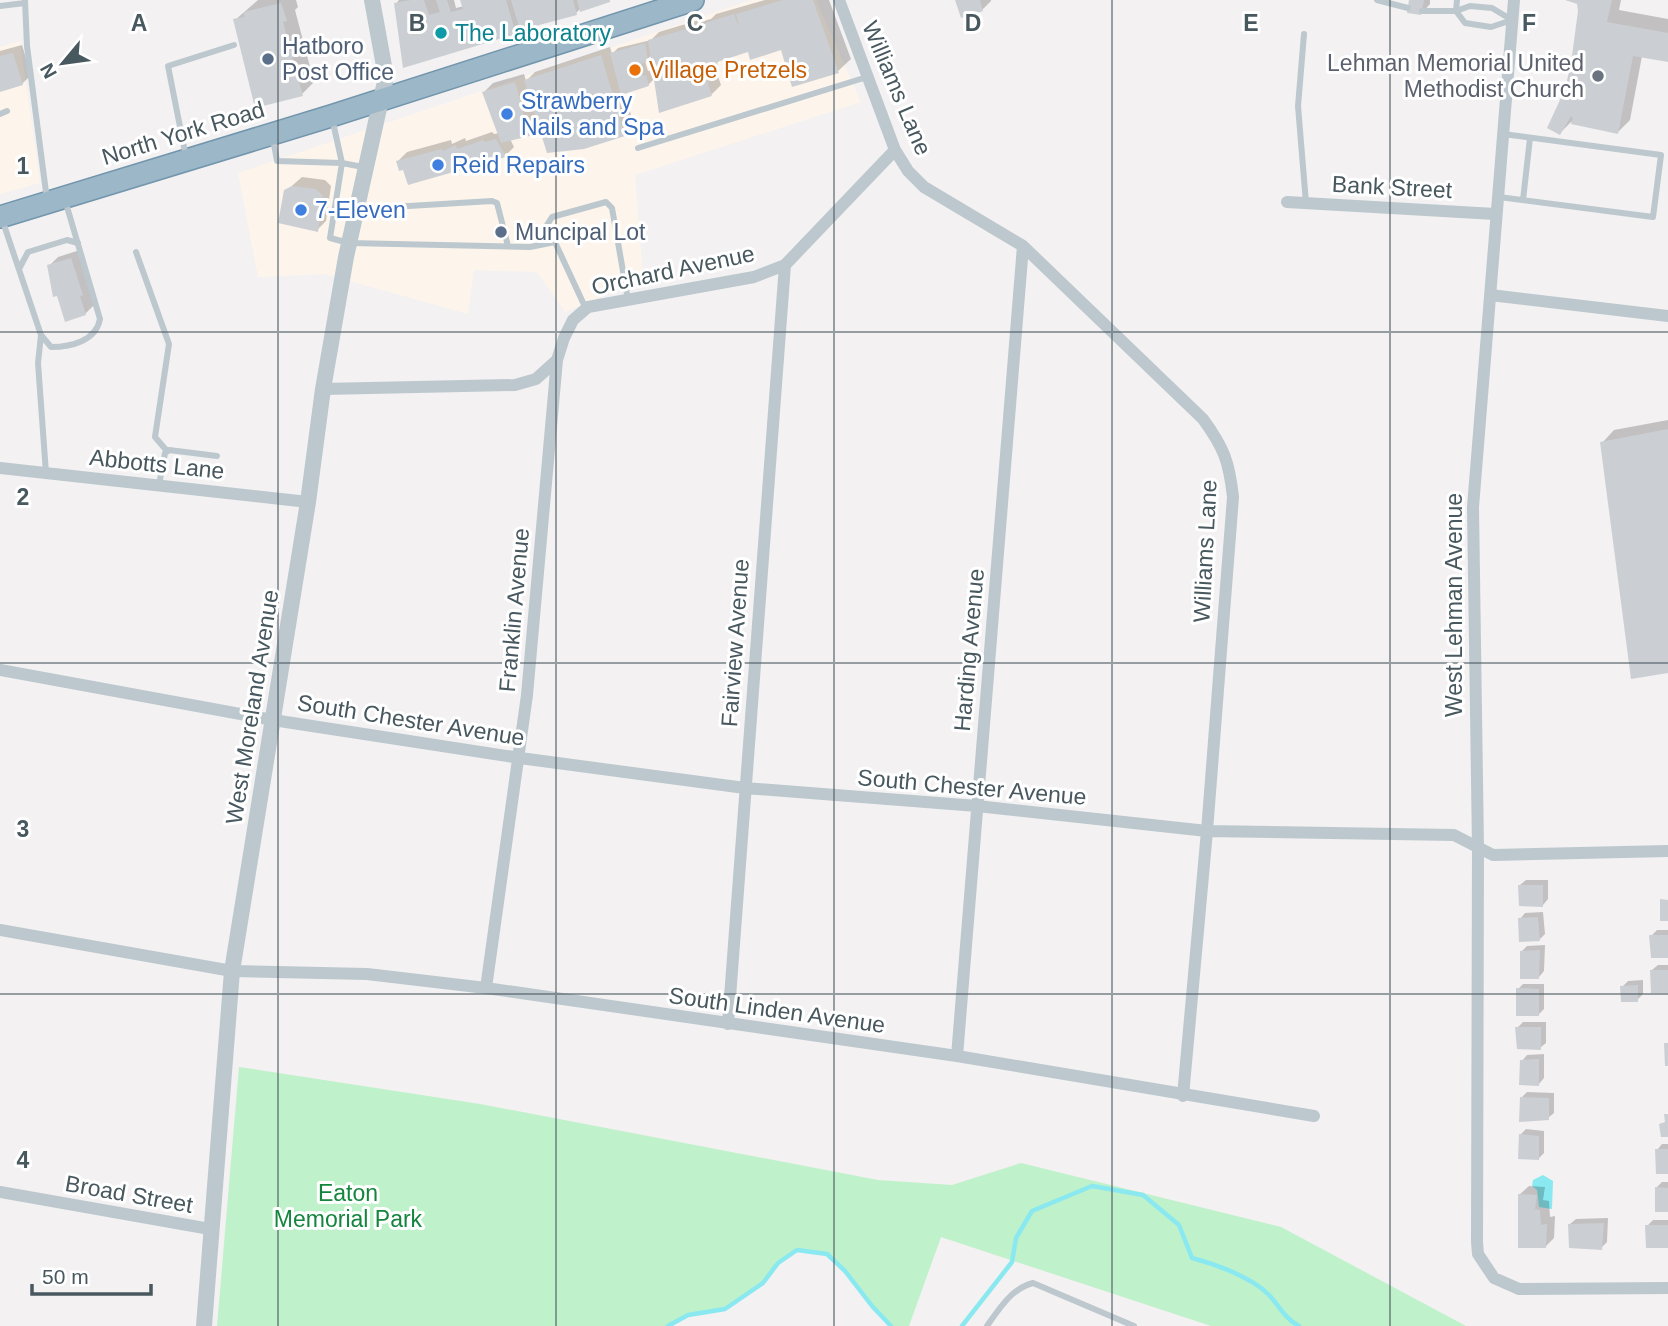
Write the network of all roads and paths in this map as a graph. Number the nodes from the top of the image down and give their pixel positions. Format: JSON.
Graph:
{"nodes":[{"id":1,"x":693,"y":0,"type":"edge"},
{"id":2,"x":839,"y":0,"type":"edge"},
{"id":3,"x":1377,"y":0,"type":"edge"},
{"id":4,"x":1458,"y":0,"type":"edge"},
{"id":5,"x":1514,"y":0,"type":"edge"},
{"id":6,"x":25,"y":1,"type":"edge"},
{"id":7,"x":375,"y":1,"type":"edge"},
{"id":8,"x":0,"y":6,"type":"edge"},
{"id":9,"x":1408,"y":8,"type":"dead end"},
{"id":10,"x":1422,"y":11,"type":"dead end"},
{"id":11,"x":1456,"y":11,"type":"junction"},
{"id":12,"x":1512,"y":20,"type":"junction"},
{"id":13,"x":1304,"y":34,"type":"dead end"},
{"id":14,"x":234,"y":45,"type":"dead end"},
{"id":15,"x":867,"y":76,"type":"junction"},
{"id":16,"x":381,"y":99,"type":"junction"},
{"id":17,"x":331,"y":116,"type":"junction"},
{"id":18,"x":272,"y":134,"type":"junction"},
{"id":19,"x":1502,"y":134,"type":"junction"},
{"id":20,"x":1530,"y":138,"type":"junction"},
{"id":21,"x":638,"y":148,"type":"dead end"},
{"id":22,"x":895,"y":150,"type":"junction"},
{"id":23,"x":187,"y":159,"type":"junction"},
{"id":24,"x":342,"y":163,"type":"junction"},
{"id":25,"x":366,"y":167,"type":"junction"},
{"id":26,"x":1497,"y":196,"type":"junction"},
{"id":27,"x":56,"y":200,"type":"junction"},
{"id":28,"x":1523,"y":200,"type":"junction"},
{"id":29,"x":1287,"y":202,"type":"dead end"},
{"id":30,"x":1306,"y":203,"type":"junction"},
{"id":31,"x":356,"y":210,"type":"junction"},
{"id":32,"x":1495,"y":214,"type":"junction"},
{"id":33,"x":1,"y":217,"type":"edge"},
{"id":34,"x":555,"y":242,"type":"junction"},
{"id":35,"x":78,"y":243,"type":"junction"},
{"id":36,"x":349,"y":243,"type":"junction"},
{"id":37,"x":508,"y":246,"type":"junction"},
{"id":38,"x":1023,"y":246,"type":"junction"},
{"id":39,"x":136,"y":252,"type":"dead end"},
{"id":40,"x":785,"y":265,"type":"junction"},
{"id":41,"x":19,"y":269,"type":"junction"},
{"id":42,"x":1490,"y":295,"type":"junction"},
{"id":43,"x":628,"y":300,"type":"junction"},
{"id":44,"x":586,"y":309,"type":"junction"},
{"id":45,"x":1668,"y":316,"type":"edge"},
{"id":46,"x":41,"y":335,"type":"junction"},
{"id":47,"x":558,"y":360,"type":"junction"},
{"id":48,"x":323,"y":390,"type":"junction"},
{"id":49,"x":167,"y":451,"type":"junction"},
{"id":50,"x":217,"y":456,"type":"dead end"},
{"id":51,"x":0,"y":468,"type":"edge"},
{"id":52,"x":46,"y":473,"type":"junction"},
{"id":53,"x":159,"y":485,"type":"junction"},
{"id":54,"x":308,"y":502,"type":"junction"},
{"id":55,"x":0,"y":670,"type":"edge"},
{"id":56,"x":273,"y":720,"type":"junction"},
{"id":57,"x":520,"y":758,"type":"junction"},
{"id":58,"x":745,"y":788,"type":"junction"},
{"id":59,"x":977,"y":806,"type":"junction"},
{"id":60,"x":1207,"y":831,"type":"junction"},
{"id":61,"x":1478,"y":848,"type":"junction"},
{"id":62,"x":1668,"y":851,"type":"edge"},
{"id":63,"x":0,"y":930,"type":"edge"},
{"id":64,"x":232,"y":971,"type":"junction"},
{"id":65,"x":486,"y":988,"type":"junction"},
{"id":66,"x":728,"y":1024,"type":"junction"},
{"id":67,"x":957,"y":1056,"type":"junction"},
{"id":68,"x":1183,"y":1096,"type":"junction"},
{"id":69,"x":1314,"y":1116,"type":"dead end"},
{"id":70,"x":0,"y":1192,"type":"edge"},
{"id":71,"x":210,"y":1229,"type":"junction"},
{"id":72,"x":1668,"y":1288,"type":"edge"},
{"id":73,"x":204,"y":1326,"type":"edge"},
{"id":74,"x":987,"y":1326,"type":"edge"},
{"id":75,"x":1134,"y":1326,"type":"edge"}],
"edges":[{"from":1,"to":16,"type":"highway","name":"North York Road"},
{"from":2,"to":15,"type":"street","name":"Williams Lane"},
{"from":3,"to":9,"type":"lane"},
{"from":4,"to":11,"type":"lane"},
{"from":5,"to":12,"type":"street","name":"West Lehman Avenue"},
{"from":6,"to":8,"type":"lane"},
{"from":6,"to":27,"type":"lane"},
{"from":7,"to":16,"type":"street","name":"West Moreland Avenue"},
{"from":10,"to":11,"type":"lane"},
{"from":11,"to":12,"type":"lane"},
{"from":11,"to":12,"type":"lane"},
{"from":12,"to":19,"type":"street","name":"West Lehman Avenue"},
{"from":13,"to":30,"type":"lane"},
{"from":14,"to":23,"type":"lane"},
{"from":15,"to":21,"type":"lane"},
{"from":15,"to":22,"type":"street","name":"Williams Lane"},
{"from":16,"to":17,"type":"highway","name":"North York Road"},
{"from":16,"to":25,"type":"street","name":"West Moreland Avenue"},
{"from":17,"to":18,"type":"highway","name":"North York Road"},
{"from":17,"to":24,"type":"lane"},
{"from":18,"to":23,"type":"highway","name":"North York Road"},
{"from":18,"to":24,"type":"lane"},
{"from":19,"to":20,"type":"lane"},
{"from":19,"to":26,"type":"street","name":"West Lehman Avenue"},
{"from":20,"to":28,"type":"lane"},
{"from":20,"to":28,"type":"lane"},
{"from":22,"to":38,"type":"street","name":"Williams Lane"},
{"from":22,"to":40,"type":"street","name":"Orchard Avenue"},
{"from":23,"to":27,"type":"highway","name":"North York Road"},
{"from":24,"to":25,"type":"lane"},
{"from":24,"to":36,"type":"lane"},
{"from":25,"to":31,"type":"street","name":"West Moreland Avenue"},
{"from":26,"to":28,"type":"lane"},
{"from":26,"to":32,"type":"street","name":"West Lehman Avenue"},
{"from":27,"to":33,"type":"highway","name":"North York Road"},
{"from":27,"to":35,"type":"lane"},
{"from":29,"to":30,"type":"street","name":"Bank Street"},
{"from":30,"to":32,"type":"street","name":"Bank Street"},
{"from":31,"to":36,"type":"street","name":"West Moreland Avenue"},
{"from":31,"to":37,"type":"lane"},
{"from":32,"to":42,"type":"street","name":"West Lehman Avenue"},
{"from":33,"to":41,"type":"lane"},
{"from":34,"to":37,"type":"lane"},
{"from":34,"to":43,"type":"lane"},
{"from":34,"to":44,"type":"lane"},
{"from":35,"to":41,"type":"lane"},
{"from":35,"to":46,"type":"lane"},
{"from":36,"to":37,"type":"lane"},
{"from":36,"to":48,"type":"street","name":"West Moreland Avenue"},
{"from":38,"to":59,"type":"street","name":"Harding Avenue"},
{"from":38,"to":60,"type":"street","name":"Williams Lane"},
{"from":39,"to":49,"type":"lane"},
{"from":40,"to":43,"type":"street","name":"Orchard Avenue"},
{"from":40,"to":58,"type":"street","name":"Fairview Avenue"},
{"from":41,"to":46,"type":"lane"},
{"from":42,"to":45,"type":"street"},
{"from":42,"to":61,"type":"street","name":"West Lehman Avenue"},
{"from":43,"to":44,"type":"street","name":"Orchard Avenue"},
{"from":44,"to":47,"type":"street","name":"Orchard Avenue"},
{"from":46,"to":52,"type":"lane"},
{"from":47,"to":48,"type":"street"},
{"from":47,"to":57,"type":"street","name":"Franklin Avenue"},
{"from":48,"to":54,"type":"street","name":"West Moreland Avenue"},
{"from":49,"to":50,"type":"lane"},
{"from":49,"to":53,"type":"lane"},
{"from":51,"to":52,"type":"street","name":"Abbotts Lane"},
{"from":52,"to":53,"type":"street","name":"Abbotts Lane"},
{"from":53,"to":54,"type":"street","name":"Abbotts Lane"},
{"from":54,"to":56,"type":"street","name":"West Moreland Avenue"},
{"from":55,"to":56,"type":"street","name":"South Chester Avenue"},
{"from":56,"to":57,"type":"street","name":"South Chester Avenue"},
{"from":56,"to":64,"type":"street","name":"West Moreland Avenue"},
{"from":57,"to":58,"type":"street","name":"South Chester Avenue"},
{"from":57,"to":65,"type":"street","name":"Franklin Avenue"},
{"from":58,"to":59,"type":"street","name":"South Chester Avenue"},
{"from":58,"to":66,"type":"street","name":"Fairview Avenue"},
{"from":59,"to":60,"type":"street","name":"South Chester Avenue"},
{"from":59,"to":67,"type":"street","name":"Harding Avenue"},
{"from":60,"to":61,"type":"street","name":"South Chester Avenue"},
{"from":60,"to":68,"type":"street","name":"Williams Lane"},
{"from":61,"to":62,"type":"street","name":"South Chester Avenue"},
{"from":61,"to":72,"type":"street","name":"West Lehman Avenue"},
{"from":63,"to":64,"type":"street","name":"South Linden Avenue"},
{"from":64,"to":65,"type":"street","name":"South Linden Avenue"},
{"from":64,"to":71,"type":"street","name":"West Moreland Avenue"},
{"from":65,"to":66,"type":"street","name":"South Linden Avenue"},
{"from":66,"to":67,"type":"street","name":"South Linden Avenue"},
{"from":67,"to":68,"type":"street","name":"South Linden Avenue"},
{"from":68,"to":69,"type":"street","name":"South Linden Avenue"},
{"from":70,"to":71,"type":"street","name":"Broad Street"},
{"from":71,"to":73,"type":"street","name":"West Moreland Avenue"},
{"from":74,"to":75,"type":"lane"}]}
